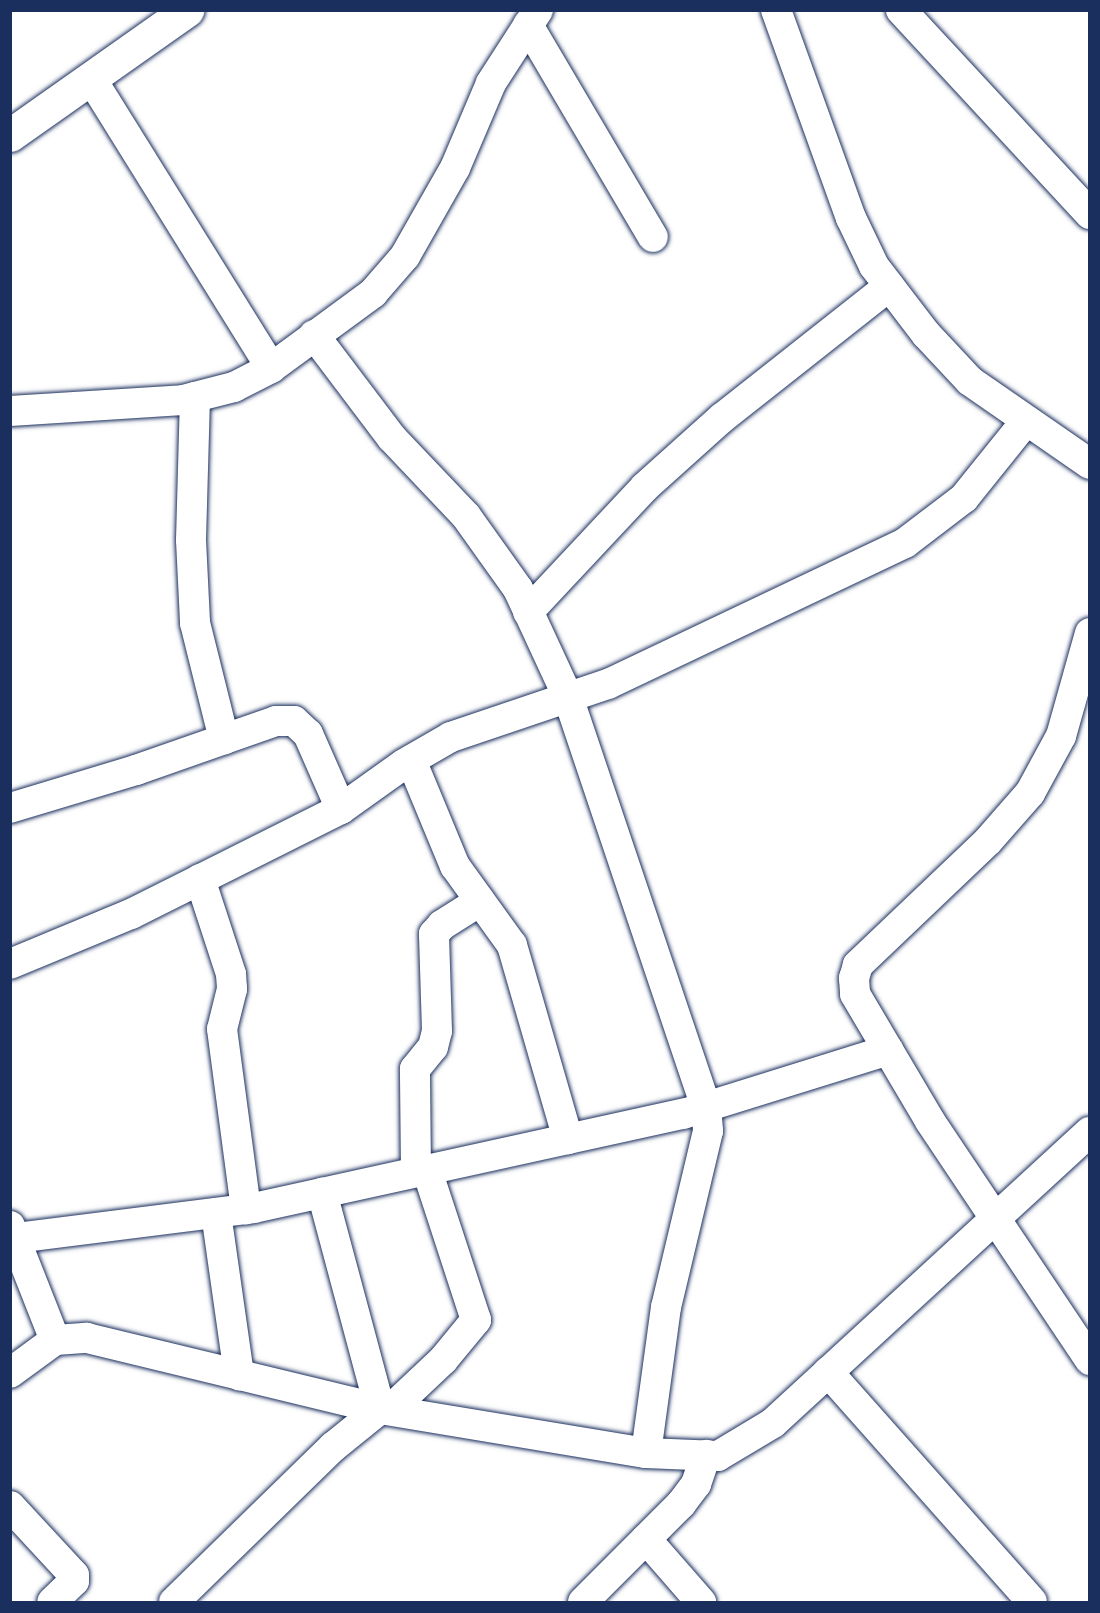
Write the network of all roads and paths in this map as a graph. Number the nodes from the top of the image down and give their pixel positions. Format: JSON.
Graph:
{"nodes":[{"id":1,"x":187,"y":10,"type":"edge"},
{"id":2,"x":776,"y":10,"type":"edge"},
{"id":3,"x":901,"y":10,"type":"edge"},
{"id":4,"x":533,"y":18,"type":"edge"},
{"id":5,"x":92,"y":80,"type":"junction"},
{"id":6,"x":10,"y":135,"type":"edge"},
{"id":7,"x":1089,"y":214,"type":"edge"},
{"id":8,"x":653,"y":237,"type":"dead end"},
{"id":9,"x":889,"y":286,"type":"junction"},
{"id":10,"x":315,"y":335,"type":"junction"},
{"id":11,"x":271,"y":368,"type":"junction"},
{"id":12,"x":195,"y":397,"type":"junction"},
{"id":13,"x":10,"y":411,"type":"edge"},
{"id":14,"x":1026,"y":421,"type":"junction"},
{"id":15,"x":1089,"y":464,"type":"edge"},
{"id":16,"x":528,"y":612,"type":"junction"},
{"id":17,"x":1089,"y":633,"type":"edge"},
{"id":18,"x":568,"y":697,"type":"junction"},
{"id":19,"x":224,"y":739,"type":"junction"},
{"id":20,"x":411,"y":760,"type":"junction"},
{"id":21,"x":10,"y":808,"type":"edge"},
{"id":22,"x":342,"y":809,"type":"junction"},
{"id":23,"x":200,"y":879,"type":"junction"},
{"id":24,"x":480,"y":901,"type":"junction"},
{"id":25,"x":10,"y":964,"type":"edge"},
{"id":26,"x":888,"y":1050,"type":"junction"},
{"id":27,"x":706,"y":1107,"type":"junction"},
{"id":28,"x":1089,"y":1132,"type":"edge"},
{"id":29,"x":568,"y":1139,"type":"junction"},
{"id":30,"x":421,"y":1171,"type":"junction"},
{"id":31,"x":322,"y":1193,"type":"junction"},
{"id":32,"x":246,"y":1209,"type":"junction"},
{"id":33,"x":216,"y":1213,"type":"junction"},
{"id":34,"x":996,"y":1215,"type":"junction"},
{"id":35,"x":13,"y":1232,"type":"edge"},
{"id":36,"x":55,"y":1340,"type":"junction"},
{"id":37,"x":1089,"y":1360,"type":"edge"},
{"id":38,"x":828,"y":1372,"type":"junction"},
{"id":39,"x":10,"y":1373,"type":"edge"},
{"id":40,"x":239,"y":1375,"type":"junction"},
{"id":41,"x":385,"y":1409,"type":"junction"},
{"id":42,"x":646,"y":1453,"type":"junction"},
{"id":43,"x":706,"y":1455,"type":"junction"},
{"id":44,"x":10,"y":1506,"type":"edge"},
{"id":45,"x":646,"y":1539,"type":"junction"},
{"id":46,"x":52,"y":1602,"type":"edge"},
{"id":47,"x":174,"y":1602,"type":"edge"},
{"id":48,"x":583,"y":1602,"type":"edge"},
{"id":49,"x":701,"y":1602,"type":"edge"},
{"id":50,"x":1032,"y":1602,"type":"edge"}],
"edges":[{"from":1,"to":5,"type":"street"},
{"from":2,"to":9,"type":"street"},
{"from":3,"to":7,"type":"street"},
{"from":4,"to":8,"type":"street"},
{"from":4,"to":10,"type":"street"},
{"from":5,"to":6,"type":"street"},
{"from":5,"to":11,"type":"street"},
{"from":9,"to":14,"type":"street"},
{"from":9,"to":16,"type":"street"},
{"from":10,"to":11,"type":"street"},
{"from":10,"to":16,"type":"street"},
{"from":11,"to":12,"type":"street"},
{"from":12,"to":13,"type":"street"},
{"from":12,"to":19,"type":"street"},
{"from":14,"to":15,"type":"street"},
{"from":14,"to":18,"type":"street"},
{"from":16,"to":18,"type":"street"},
{"from":17,"to":26,"type":"street"},
{"from":18,"to":20,"type":"street"},
{"from":18,"to":27,"type":"street"},
{"from":19,"to":21,"type":"street"},
{"from":19,"to":22,"type":"street"},
{"from":20,"to":22,"type":"street"},
{"from":20,"to":24,"type":"street"},
{"from":22,"to":23,"type":"street"},
{"from":23,"to":25,"type":"street"},
{"from":23,"to":32,"type":"street"},
{"from":24,"to":29,"type":"street"},
{"from":24,"to":30,"type":"street"},
{"from":26,"to":27,"type":"street"},
{"from":26,"to":34,"type":"street"},
{"from":27,"to":29,"type":"street"},
{"from":27,"to":42,"type":"street"},
{"from":28,"to":34,"type":"street"},
{"from":29,"to":30,"type":"street"},
{"from":30,"to":31,"type":"street"},
{"from":30,"to":41,"type":"street"},
{"from":31,"to":32,"type":"street"},
{"from":31,"to":41,"type":"street"},
{"from":32,"to":33,"type":"street"},
{"from":33,"to":35,"type":"street"},
{"from":33,"to":40,"type":"street"},
{"from":34,"to":37,"type":"street"},
{"from":34,"to":38,"type":"street"},
{"from":35,"to":36,"type":"street"},
{"from":36,"to":39,"type":"street"},
{"from":36,"to":40,"type":"street"},
{"from":38,"to":43,"type":"street"},
{"from":38,"to":50,"type":"street"},
{"from":40,"to":41,"type":"street"},
{"from":41,"to":42,"type":"street"},
{"from":41,"to":47,"type":"street"},
{"from":42,"to":43,"type":"street"},
{"from":43,"to":45,"type":"street"},
{"from":44,"to":46,"type":"street"},
{"from":45,"to":48,"type":"street"},
{"from":45,"to":49,"type":"street"}]}
